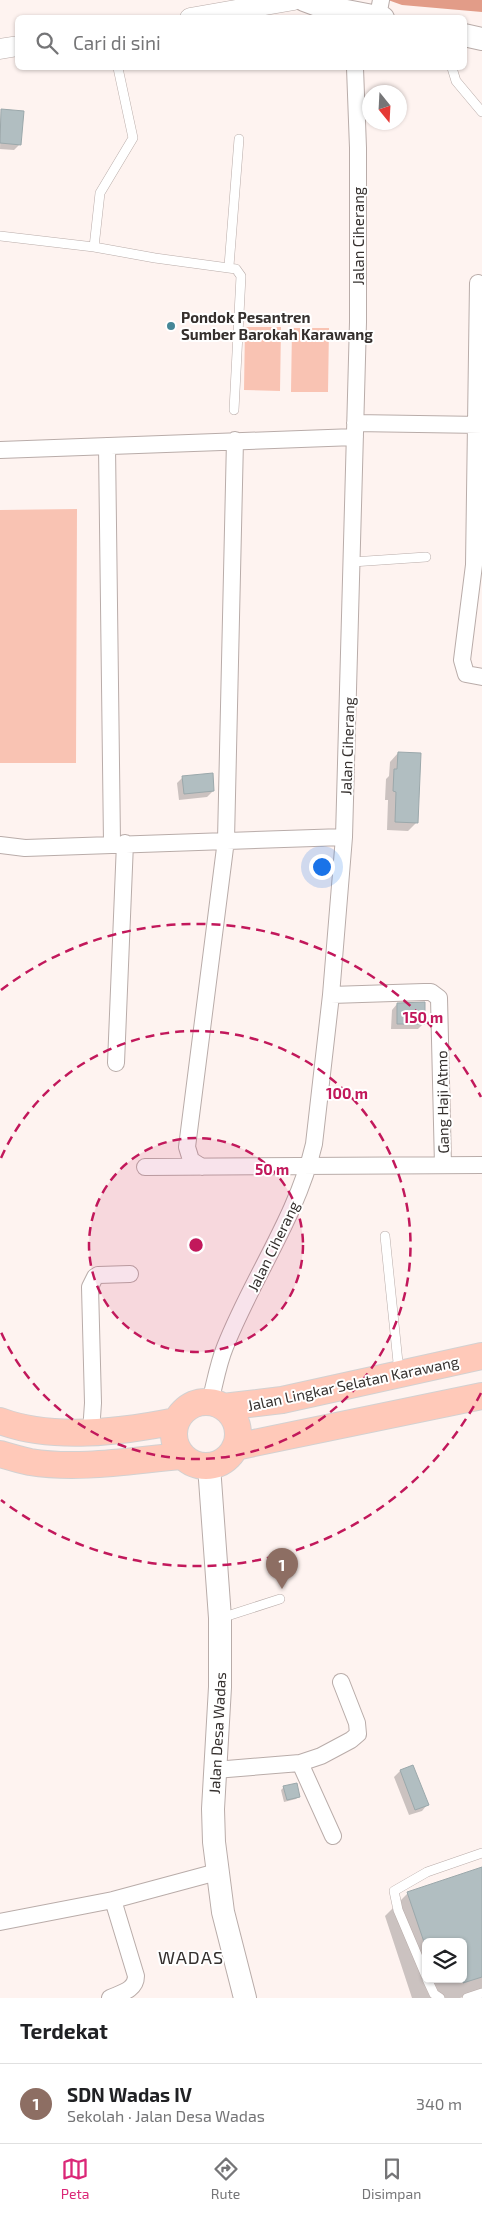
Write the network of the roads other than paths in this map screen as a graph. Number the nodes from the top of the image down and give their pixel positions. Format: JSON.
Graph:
{"nodes":[{"id":1,"x":294,"y":0,"type":"edge"},
{"id":2,"x":304,"y":0,"type":"edge"},
{"id":3,"x":381,"y":11,"type":"edge"},
{"id":4,"x":207,"y":15,"type":"edge"},
{"id":5,"x":353,"y":15,"type":"edge"},
{"id":6,"x":467,"y":36,"type":"edge"},
{"id":7,"x":482,"y":39,"type":"edge"},
{"id":8,"x":15,"y":46,"type":"edge"},
{"id":9,"x":0,"y":49,"type":"edge"},
{"id":10,"x":118,"y":70,"type":"edge"},
{"id":11,"x":354,"y":70,"type":"edge"},
{"id":12,"x":453,"y":70,"type":"edge"},
{"id":13,"x":482,"y":112,"type":"edge"},
{"id":14,"x":239,"y":139,"type":"dead end"},
{"id":15,"x":0,"y":236,"type":"edge"},
{"id":16,"x":94,"y":247,"type":"junction"},
{"id":17,"x":229,"y":266,"type":"junction"},
{"id":18,"x":478,"y":283,"type":"dead end"},
{"id":19,"x":234,"y":410,"type":"dead end"},
{"id":20,"x":479,"y":425,"type":"edge"},
{"id":21,"x":355,"y":430,"type":"junction"},
{"id":22,"x":235,"y":440,"type":"junction"},
{"id":23,"x":107,"y":446,"type":"junction"},
{"id":24,"x":0,"y":450,"type":"edge"},
{"id":25,"x":426,"y":557,"type":"dead end"},
{"id":26,"x":352,"y":562,"type":"junction"},
{"id":27,"x":478,"y":565,"type":"edge"},
{"id":28,"x":482,"y":677,"type":"edge"},
{"id":29,"x":344,"y":837,"type":"junction"},
{"id":30,"x":226,"y":840,"type":"junction"},
{"id":31,"x":118,"y":843,"type":"junction"},
{"id":32,"x":0,"y":845,"type":"edge"},
{"id":33,"x":331,"y":995,"type":"junction"},
{"id":34,"x":116,"y":1063,"type":"dead end"},
{"id":35,"x":443,"y":1165,"type":"junction"},
{"id":36,"x":482,"y":1165,"type":"edge"},
{"id":37,"x":202,"y":1166,"type":"junction"},
{"id":38,"x":145,"y":1167,"type":"dead end"},
{"id":39,"x":309,"y":1167,"type":"junction"},
{"id":40,"x":384,"y":1236,"type":"dead end"},
{"id":41,"x":130,"y":1274,"type":"dead end"},
{"id":42,"x":482,"y":1356,"type":"edge"},
{"id":43,"x":400,"y":1374,"type":"junction"},
{"id":44,"x":482,"y":1396,"type":"edge"},
{"id":45,"x":217,"y":1405,"type":"junction"},
{"id":46,"x":0,"y":1421,"type":"edge"},
{"id":47,"x":176,"y":1421,"type":"junction"},
{"id":48,"x":91,"y":1432,"type":"junction"},
{"id":49,"x":235,"y":1447,"type":"junction"},
{"id":50,"x":0,"y":1454,"type":"edge"},
{"id":51,"x":182,"y":1456,"type":"junction"},
{"id":52,"x":209,"y":1466,"type":"junction"},
{"id":53,"x":280,"y":1599,"type":"dead end"},
{"id":54,"x":220,"y":1618,"type":"junction"},
{"id":55,"x":341,"y":1682,"type":"dead end"},
{"id":56,"x":300,"y":1763,"type":"junction"},
{"id":57,"x":215,"y":1770,"type":"junction"},
{"id":58,"x":334,"y":1836,"type":"dead end"},
{"id":59,"x":482,"y":1853,"type":"edge"},
{"id":60,"x":217,"y":1872,"type":"junction"},
{"id":61,"x":113,"y":1900,"type":"junction"},
{"id":62,"x":0,"y":1922,"type":"edge"},
{"id":63,"x":422,"y":1966,"type":"edge"},
{"id":64,"x":429,"y":1983,"type":"edge"},
{"id":65,"x":482,"y":1994,"type":"edge"},
{"id":66,"x":110,"y":1998,"type":"edge"},
{"id":67,"x":245,"y":1998,"type":"edge"},
{"id":68,"x":440,"y":1998,"type":"edge"},
{"id":69,"x":467,"y":1998,"type":"edge"}],
"edges":[{"from":1,"to":4,"type":"street"},
{"from":2,"to":5,"type":"main road"},
{"from":3,"to":5,"type":"main road"},
{"from":6,"to":7,"type":"main road"},
{"from":8,"to":9,"type":"street"},
{"from":10,"to":16,"type":"lane"},
{"from":11,"to":21,"type":"street","name":"Jalan Ciherang"},
{"from":12,"to":13,"type":"lane"},
{"from":14,"to":17,"type":"lane"},
{"from":15,"to":16,"type":"lane"},
{"from":16,"to":17,"type":"lane"},
{"from":17,"to":19,"type":"lane"},
{"from":18,"to":20,"type":"street"},
{"from":20,"to":21,"type":"street"},
{"from":20,"to":27,"type":"street"},
{"from":21,"to":22,"type":"street"},
{"from":21,"to":26,"type":"street","name":"Jalan Ciherang"},
{"from":22,"to":23,"type":"street"},
{"from":22,"to":30,"type":"street"},
{"from":23,"to":24,"type":"street"},
{"from":23,"to":31,"type":"street"},
{"from":25,"to":26,"type":"lane"},
{"from":26,"to":29,"type":"street","name":"Jalan Ciherang"},
{"from":27,"to":28,"type":"street"},
{"from":29,"to":30,"type":"street"},
{"from":29,"to":33,"type":"street","name":"Jalan Ciherang"},
{"from":30,"to":31,"type":"street"},
{"from":30,"to":37,"type":"street"},
{"from":31,"to":32,"type":"street"},
{"from":31,"to":34,"type":"street"},
{"from":33,"to":35,"type":"street","name":"Gang Haji Atmo"},
{"from":33,"to":39,"type":"street","name":"Jalan Ciherang"},
{"from":35,"to":36,"type":"street"},
{"from":35,"to":39,"type":"street"},
{"from":37,"to":38,"type":"street"},
{"from":37,"to":39,"type":"street"},
{"from":39,"to":45,"type":"street","name":"Jalan Ciherang"},
{"from":40,"to":43,"type":"lane"},
{"from":41,"to":48,"type":"street"},
{"from":42,"to":43,"type":"main road","name":"Jalan Lingkar Selatan Karawang"},
{"from":43,"to":45,"type":"main road","name":"Jalan Lingkar Selatan Karawang"},
{"from":44,"to":49,"type":"main road"},
{"from":45,"to":47,"type":"main road"},
{"from":45,"to":49,"type":"main road"},
{"from":46,"to":48,"type":"main road"},
{"from":47,"to":48,"type":"main road"},
{"from":47,"to":51,"type":"main road"},
{"from":49,"to":52,"type":"main road"},
{"from":50,"to":51,"type":"main road"},
{"from":51,"to":52,"type":"main road"},
{"from":52,"to":54,"type":"main road","name":"Jalan Desa Wadas"},
{"from":53,"to":54,"type":"lane"},
{"from":54,"to":57,"type":"main road","name":"Jalan Desa Wadas"},
{"from":55,"to":56,"type":"street"},
{"from":56,"to":57,"type":"street"},
{"from":56,"to":58,"type":"street"},
{"from":57,"to":60,"type":"main road","name":"Jalan Desa Wadas"},
{"from":59,"to":63,"type":"lane"},
{"from":60,"to":61,"type":"street"},
{"from":60,"to":67,"type":"main road","name":"Jalan Desa Wadas"},
{"from":61,"to":62,"type":"street"},
{"from":61,"to":66,"type":"street"},
{"from":64,"to":68,"type":"lane"},
{"from":65,"to":69,"type":"lane"}]}
